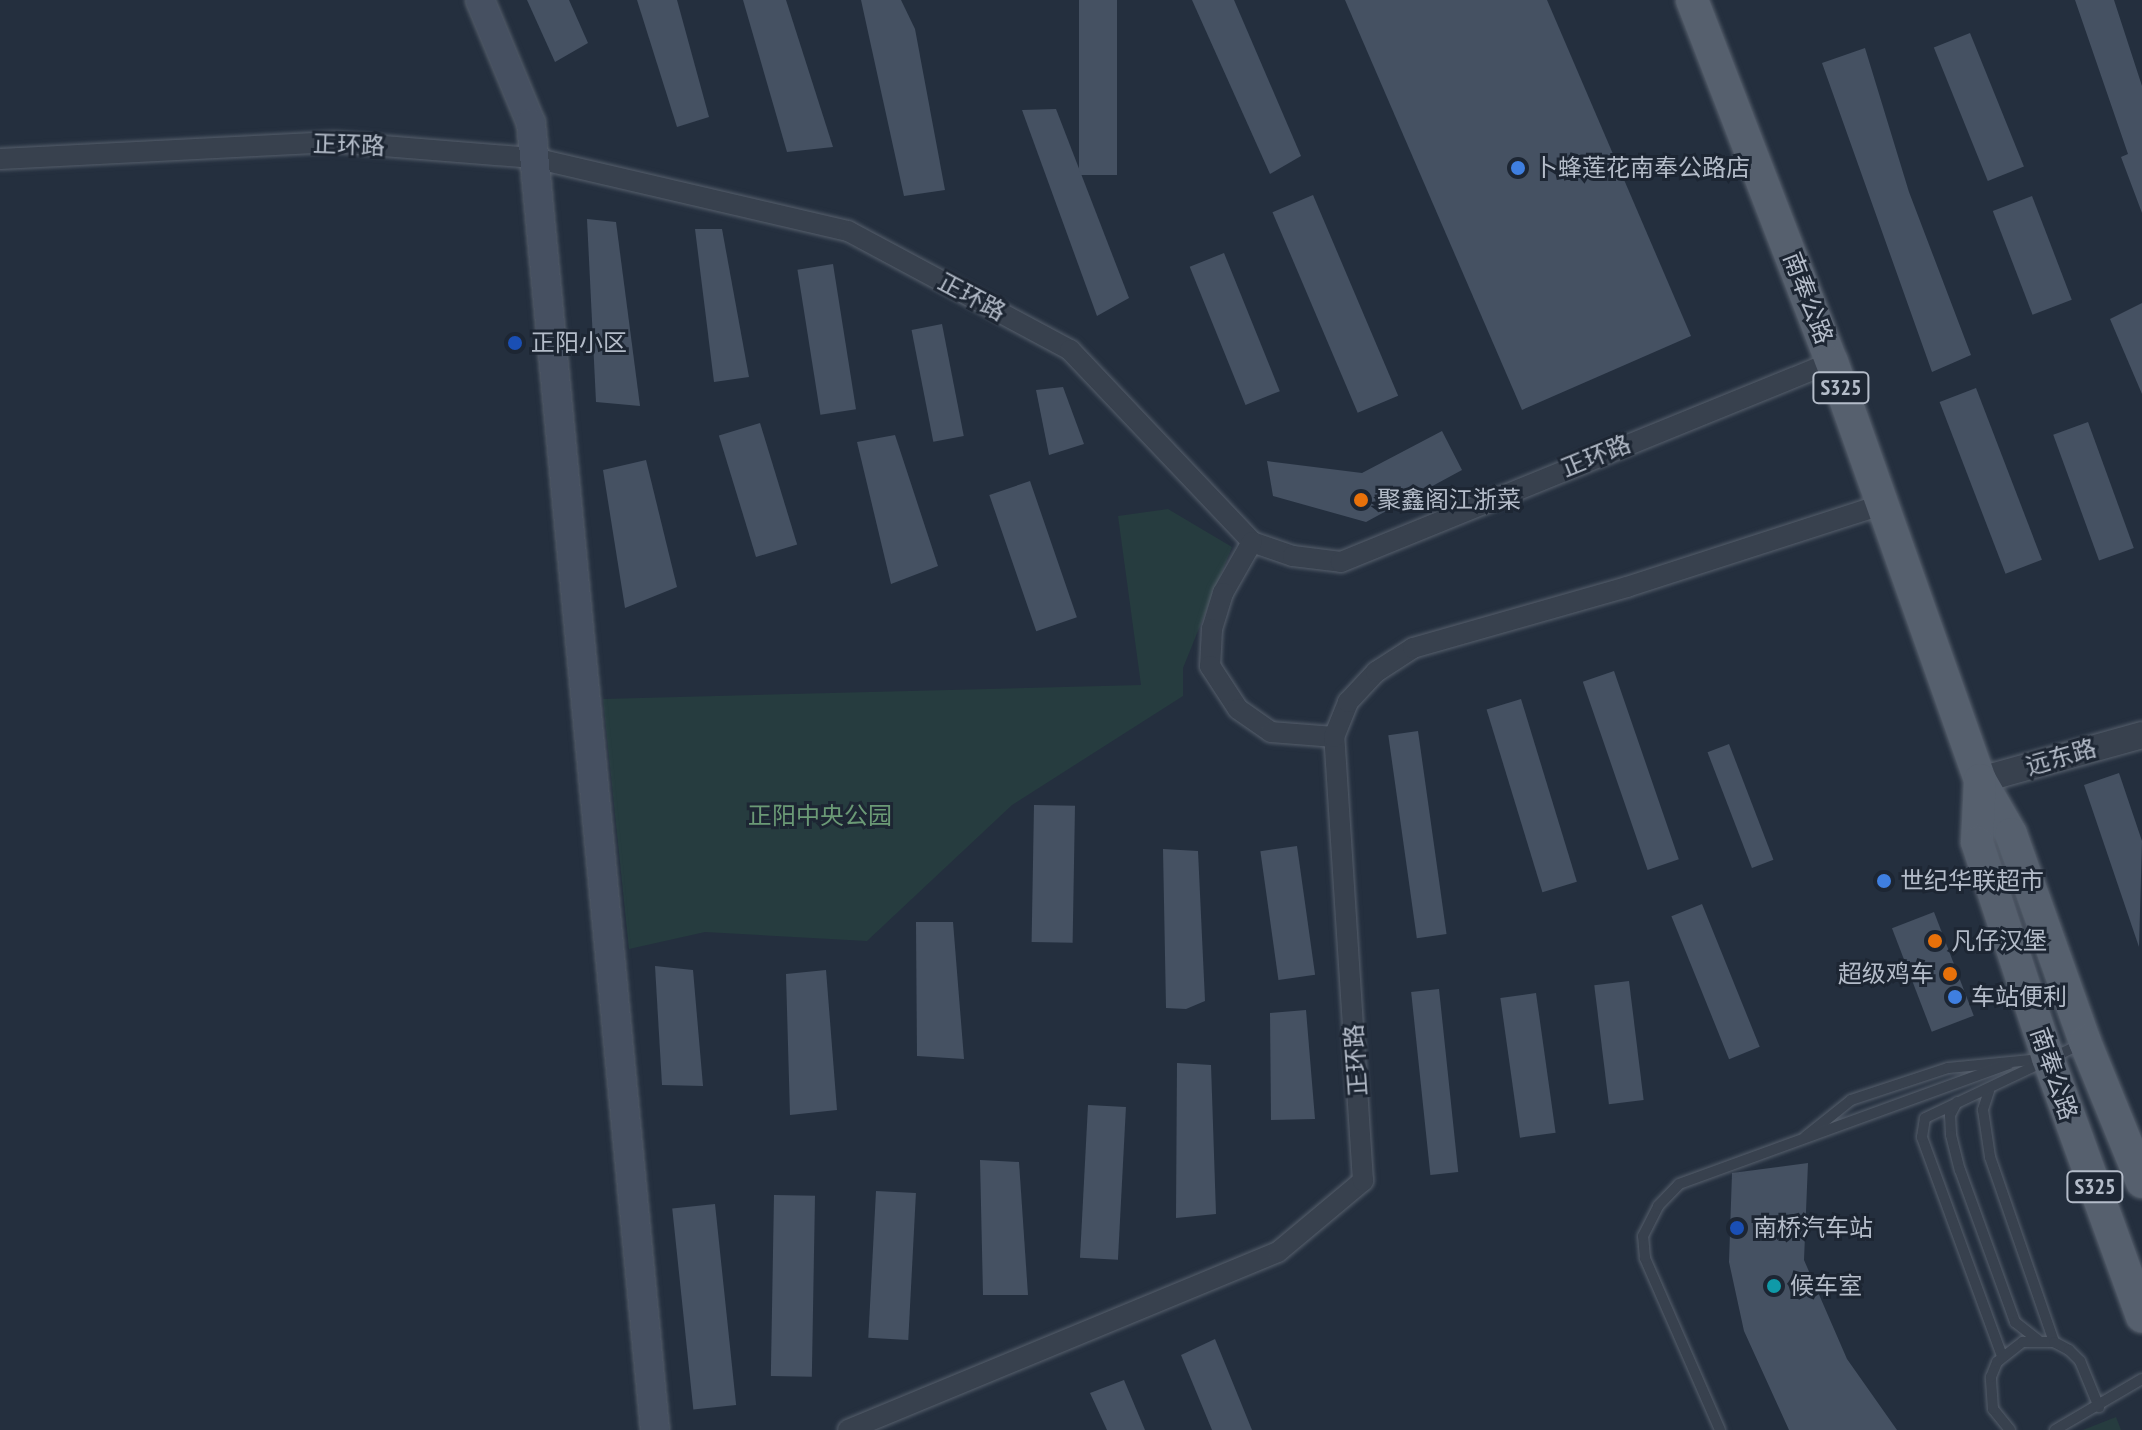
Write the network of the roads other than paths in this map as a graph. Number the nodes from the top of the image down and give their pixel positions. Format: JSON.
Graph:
{"nodes":[{"id":1,"x":480,"y":0,"type":"edge"},
{"id":2,"x":1692,"y":0,"type":"edge"},
{"id":3,"x":534,"y":158,"type":"junction"},
{"id":4,"x":0,"y":159,"type":"edge"},
{"id":5,"x":1832,"y":362,"type":"junction"},
{"id":6,"x":1881,"y":505,"type":"junction"},
{"id":7,"x":1252,"y":542,"type":"junction"},
{"id":8,"x":2142,"y":735,"type":"edge"},
{"id":9,"x":1334,"y":737,"type":"junction"},
{"id":10,"x":1980,"y":780,"type":"junction"},
{"id":11,"x":2085,"y":1042,"type":"junction"},
{"id":12,"x":2048,"y":1058,"type":"junction"},
{"id":13,"x":2009,"y":1064,"type":"junction"},
{"id":14,"x":1989,"y":1091,"type":"junction"},
{"id":15,"x":1957,"y":1102,"type":"junction"},
{"id":16,"x":1802,"y":1139,"type":"junction"},
{"id":17,"x":2142,"y":1182,"type":"edge"},
{"id":18,"x":2142,"y":1316,"type":"edge"},
{"id":19,"x":2038,"y":1340,"type":"junction"},
{"id":20,"x":2054,"y":1342,"type":"junction"},
{"id":21,"x":2002,"y":1356,"type":"junction"},
{"id":22,"x":2142,"y":1379,"type":"edge"},
{"id":23,"x":2099,"y":1407,"type":"junction"},
{"id":24,"x":655,"y":1430,"type":"edge"},
{"id":25,"x":848,"y":1430,"type":"edge"},
{"id":26,"x":1720,"y":1430,"type":"edge"},
{"id":27,"x":2010,"y":1430,"type":"edge"},
{"id":28,"x":2055,"y":1430,"type":"edge"}],
"edges":[{"from":1,"to":3,"type":"main road"},
{"from":2,"to":5,"type":"main road","name":"南奉公路","number":"S325"},
{"from":3,"to":4,"type":"street","name":"正环路"},
{"from":3,"to":7,"type":"street","name":"正环路"},
{"from":3,"to":24,"type":"main road"},
{"from":5,"to":6,"type":"main road","name":"南奉公路","number":"S325"},
{"from":5,"to":7,"type":"street","name":"正环路"},
{"from":6,"to":9,"type":"street","name":"正环路"},
{"from":6,"to":10,"type":"main road","name":"南奉公路","number":"S325"},
{"from":7,"to":9,"type":"street"},
{"from":8,"to":10,"type":"street","name":"远东路"},
{"from":9,"to":25,"type":"street","name":"正环路"},
{"from":10,"to":11,"type":"main road","name":"南奉公路","number":"S325"},
{"from":10,"to":12,"type":"main road","name":"南奉公路","number":"S325"},
{"from":11,"to":12,"type":"lane"},
{"from":11,"to":17,"type":"main road","name":"南奉公路","number":"S325"},
{"from":12,"to":13,"type":"lane"},
{"from":12,"to":14,"type":"lane"},
{"from":12,"to":18,"type":"main road","name":"南奉公路","number":"S325"},
{"from":13,"to":16,"type":"lane"},
{"from":13,"to":16,"type":"lane"},
{"from":14,"to":15,"type":"lane"},
{"from":14,"to":20,"type":"lane"},
{"from":15,"to":19,"type":"lane"},
{"from":15,"to":21,"type":"lane"},
{"from":16,"to":26,"type":"lane"},
{"from":19,"to":20,"type":"lane"},
{"from":19,"to":21,"type":"lane"},
{"from":20,"to":23,"type":"lane"},
{"from":21,"to":27,"type":"lane"},
{"from":22,"to":23,"type":"lane"},
{"from":23,"to":28,"type":"lane"}]}
